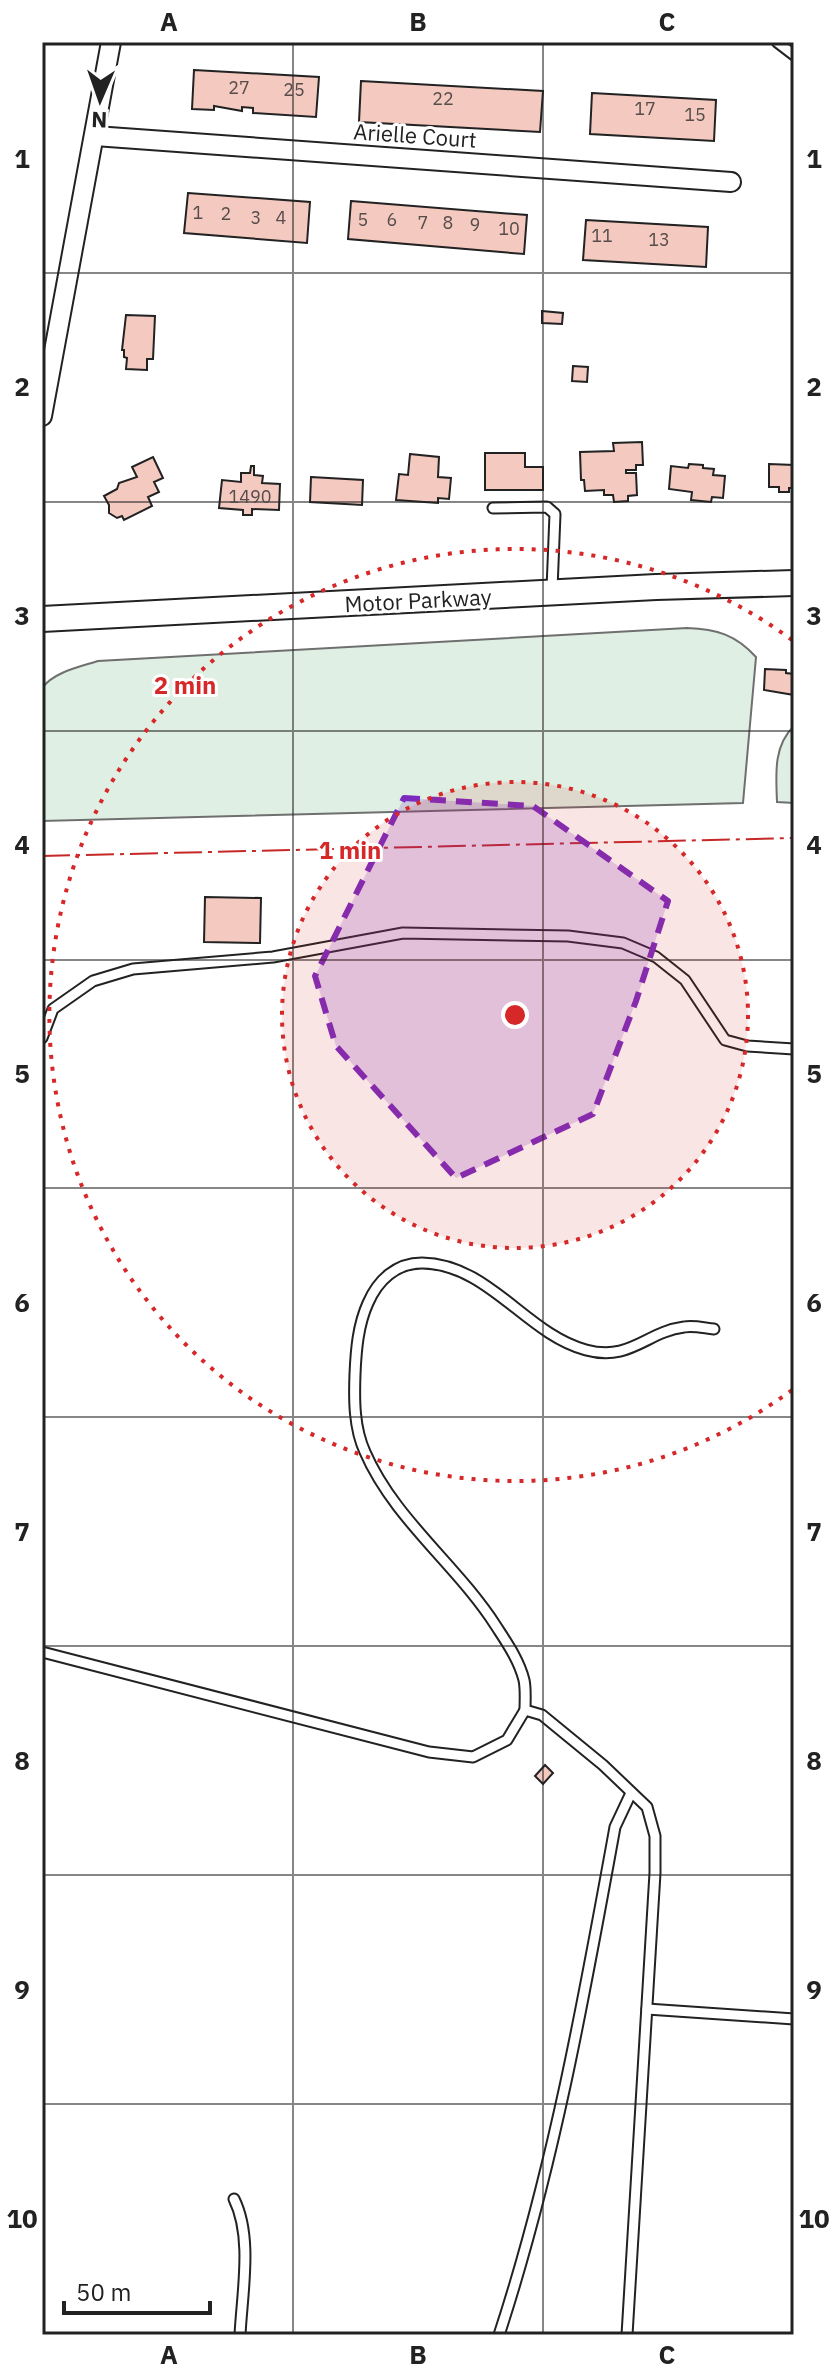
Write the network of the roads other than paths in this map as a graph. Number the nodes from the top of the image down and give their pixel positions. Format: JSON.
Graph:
{"nodes":[{"id":1,"x":111,"y":42,"type":"edge"},
{"id":2,"x":777,"y":42,"type":"edge"},
{"id":3,"x":794,"y":55,"type":"edge"},
{"id":4,"x":95,"y":136,"type":"junction"},
{"id":5,"x":731,"y":182,"type":"dead end"},
{"id":6,"x":42,"y":416,"type":"edge"},
{"id":7,"x":493,"y":508,"type":"dead end"},
{"id":8,"x":794,"y":583,"type":"edge"},
{"id":9,"x":552,"y":593,"type":"junction"},
{"id":10,"x":42,"y":619,"type":"edge"},
{"id":11,"x":42,"y":1038,"type":"edge"},
{"id":12,"x":794,"y":1049,"type":"edge"},
{"id":13,"x":714,"y":1329,"type":"dead end"},
{"id":14,"x":42,"y":1652,"type":"edge"},
{"id":15,"x":525,"y":1710,"type":"junction"},
{"id":16,"x":631,"y":1793,"type":"junction"},
{"id":17,"x":647,"y":2009,"type":"junction"},
{"id":18,"x":794,"y":2019,"type":"edge"},
{"id":19,"x":234,"y":2199,"type":"dead end"},
{"id":20,"x":240,"y":2335,"type":"edge"},
{"id":21,"x":499,"y":2335,"type":"edge"},
{"id":22,"x":627,"y":2335,"type":"edge"}],
"edges":[{"from":1,"to":4,"type":"street"},
{"from":2,"to":3,"type":"lane"},
{"from":4,"to":5,"type":"street","name":"Arielle Court"},
{"from":4,"to":6,"type":"street"},
{"from":7,"to":9,"type":"lane"},
{"from":8,"to":9,"type":"main road","name":"Motor Parkway"},
{"from":9,"to":10,"type":"main road","name":"Motor Parkway"},
{"from":11,"to":12,"type":"lane"},
{"from":13,"to":15,"type":"lane"},
{"from":14,"to":15,"type":"lane"},
{"from":15,"to":16,"type":"lane"},
{"from":16,"to":17,"type":"lane"},
{"from":16,"to":21,"type":"lane"},
{"from":17,"to":18,"type":"lane"},
{"from":17,"to":22,"type":"lane"},
{"from":19,"to":20,"type":"lane"}]}
